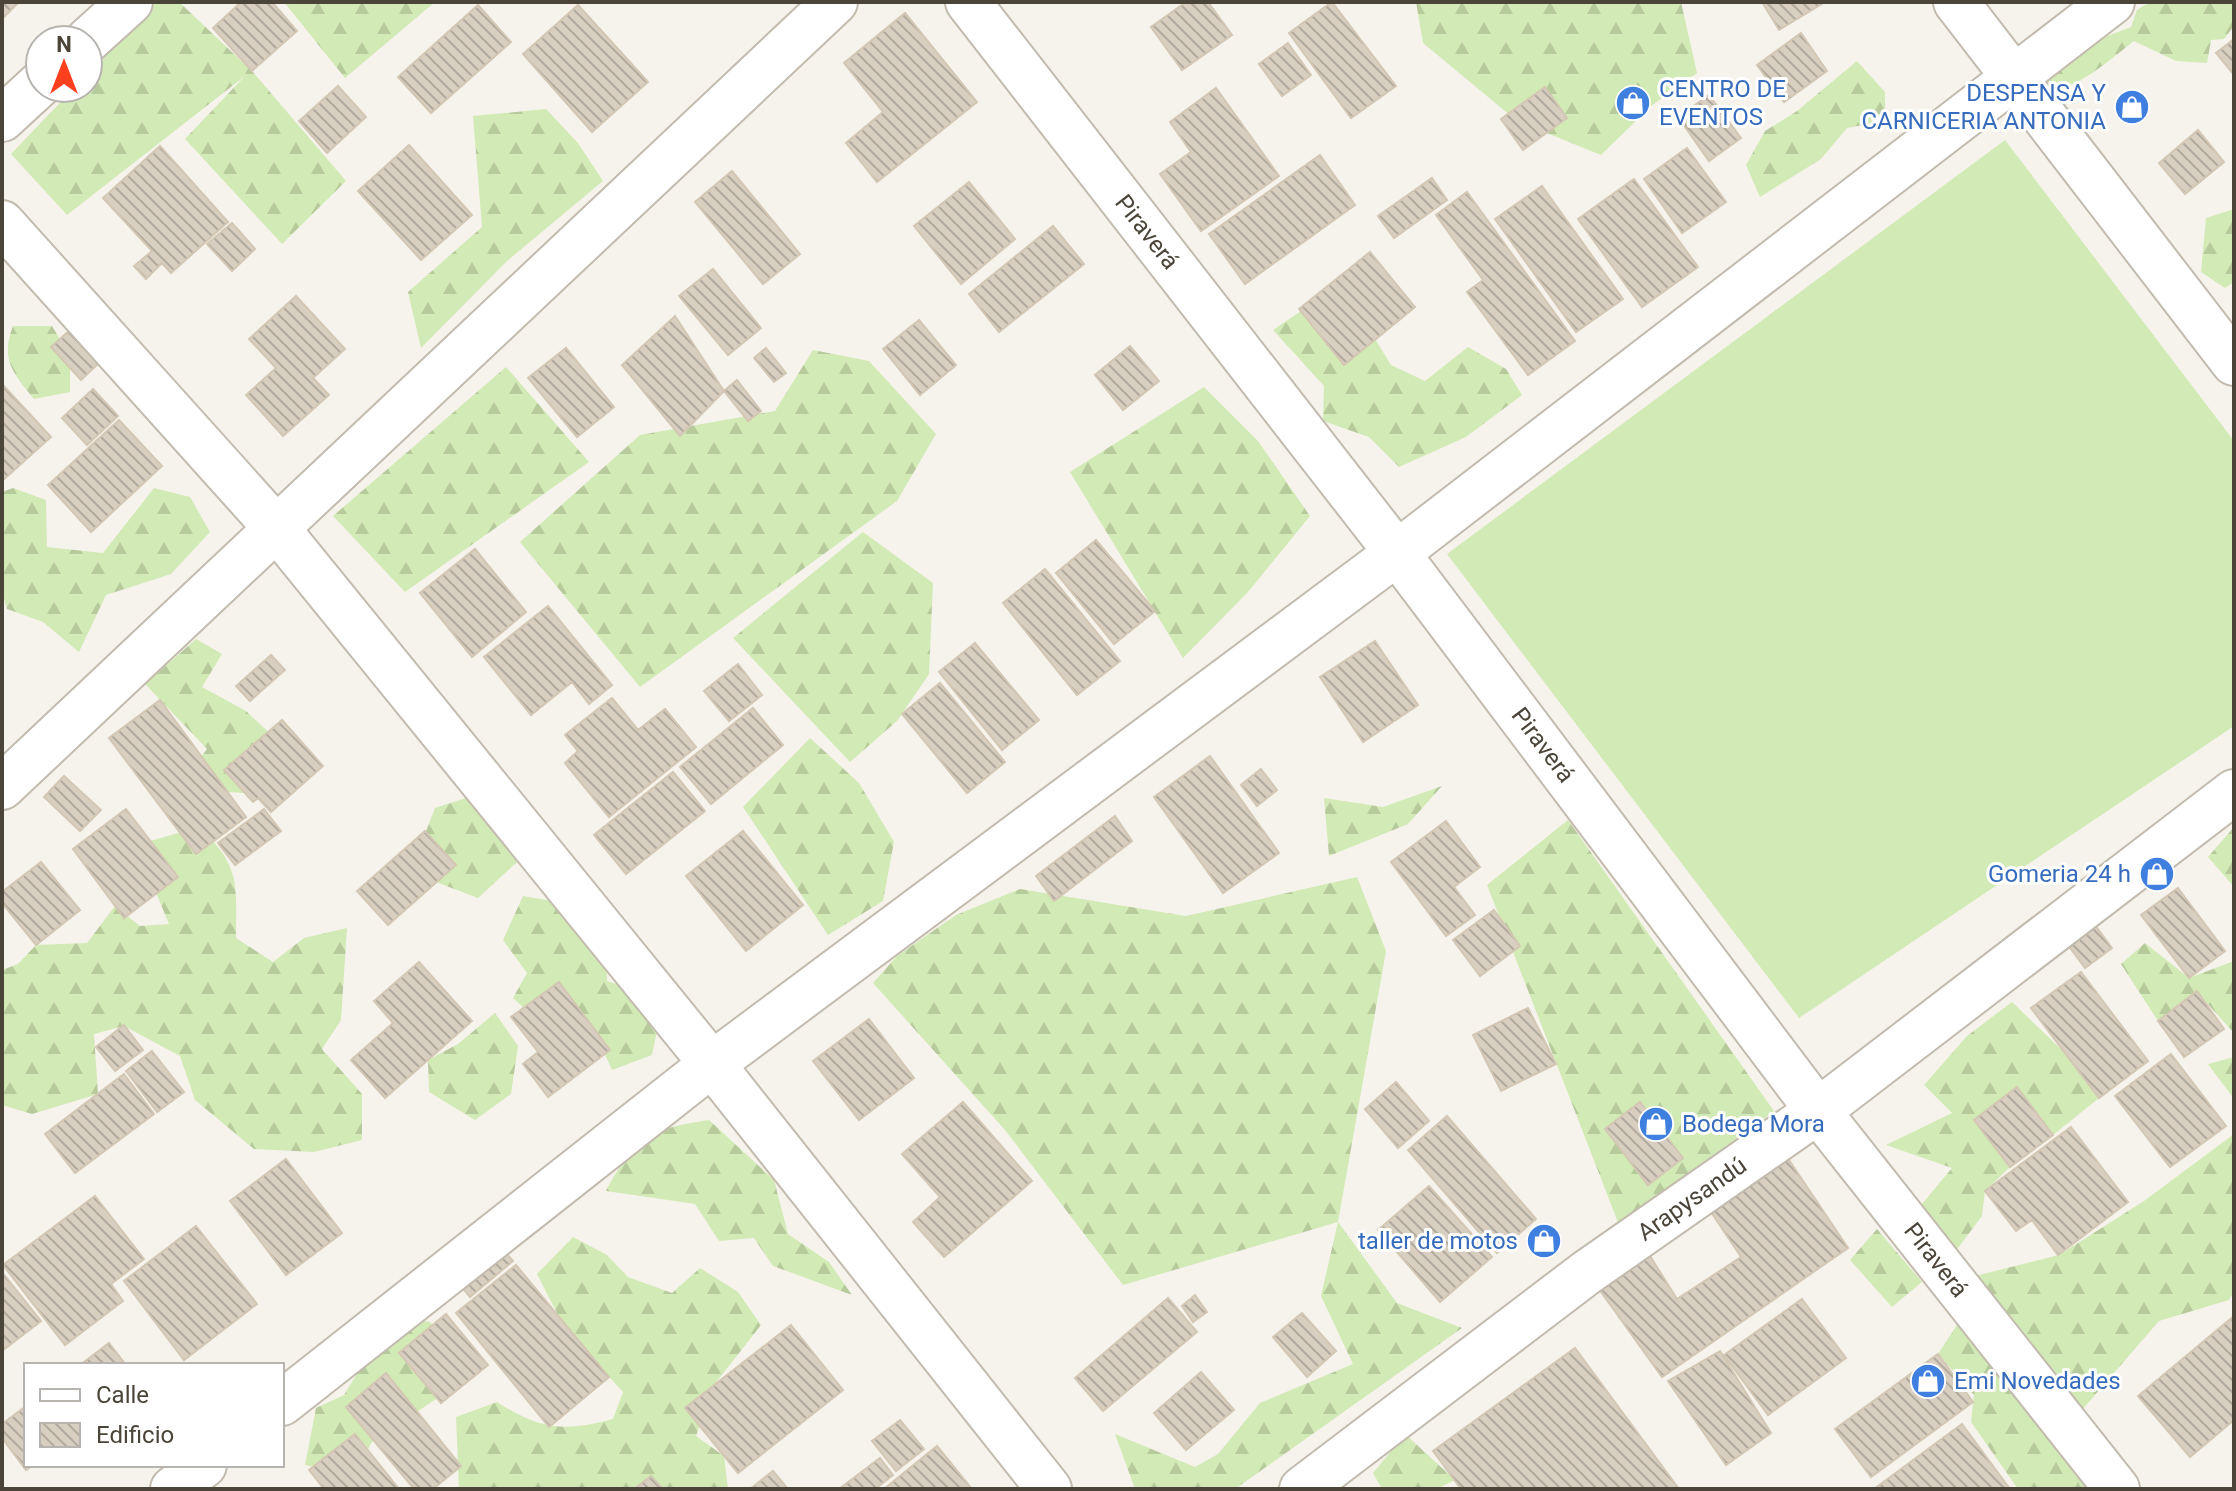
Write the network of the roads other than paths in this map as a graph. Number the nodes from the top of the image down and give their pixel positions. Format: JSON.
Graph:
{"nodes":[{"id":1,"x":130,"y":2,"type":"edge"},
{"id":2,"x":835,"y":2,"type":"edge"},
{"id":3,"x":968,"y":2,"type":"edge"},
{"id":4,"x":1956,"y":2,"type":"edge"},
{"id":5,"x":2112,"y":2,"type":"edge"},
{"id":6,"x":104,"y":26,"type":"edge"},
{"id":7,"x":2014,"y":76,"type":"junction"},
{"id":8,"x":24,"y":99,"type":"edge"},
{"id":9,"x":2,"y":119,"type":"edge"},
{"id":10,"x":2,"y":223,"type":"edge"},
{"id":11,"x":2234,"y":363,"type":"edge"},
{"id":12,"x":278,"y":530,"type":"junction"},
{"id":13,"x":1397,"y":553,"type":"junction"},
{"id":14,"x":2,"y":787,"type":"edge"},
{"id":15,"x":2234,"y":792,"type":"edge"},
{"id":16,"x":712,"y":1064,"type":"junction"},
{"id":17,"x":1818,"y":1111,"type":"junction"},
{"id":18,"x":284,"y":1401,"type":"edge"},
{"id":19,"x":201,"y":1467,"type":"edge"},
{"id":20,"x":173,"y":1489,"type":"edge"},
{"id":21,"x":1049,"y":1489,"type":"edge"},
{"id":22,"x":1302,"y":1489,"type":"edge"},
{"id":23,"x":2117,"y":1489,"type":"edge"}],
"edges":[{"from":1,"to":6,"type":"street"},
{"from":2,"to":12,"type":"street"},
{"from":3,"to":13,"type":"street","name":"Piraverá"},
{"from":4,"to":7,"type":"street"},
{"from":5,"to":7,"type":"street"},
{"from":7,"to":11,"type":"street"},
{"from":7,"to":13,"type":"street"},
{"from":8,"to":9,"type":"street"},
{"from":10,"to":12,"type":"street"},
{"from":12,"to":14,"type":"street"},
{"from":12,"to":16,"type":"street"},
{"from":13,"to":16,"type":"street"},
{"from":13,"to":17,"type":"street","name":"Piraverá"},
{"from":15,"to":17,"type":"street","name":"Arapysandú"},
{"from":16,"to":18,"type":"street"},
{"from":16,"to":21,"type":"street"},
{"from":17,"to":22,"type":"street","name":"Arapysandú"},
{"from":17,"to":23,"type":"street","name":"Piraverá"},
{"from":19,"to":20,"type":"street"}]}
